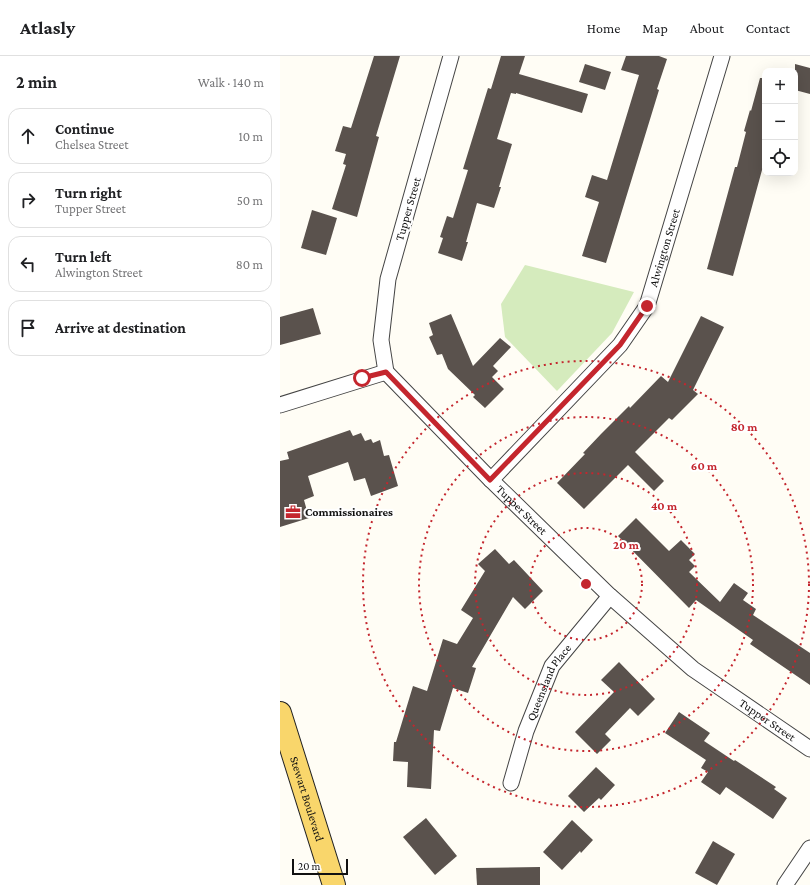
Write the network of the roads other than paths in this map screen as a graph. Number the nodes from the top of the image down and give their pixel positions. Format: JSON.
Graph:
{"nodes":[{"id":1,"x":451,"y":56,"type":"edge"},
{"id":2,"x":722,"y":56,"type":"edge"},
{"id":3,"x":386,"y":372,"type":"junction"},
{"id":4,"x":280,"y":405,"type":"edge"},
{"id":5,"x":490,"y":480,"type":"junction"},
{"id":6,"x":610,"y":596,"type":"junction"},
{"id":7,"x":280,"y":713,"type":"edge"},
{"id":8,"x":810,"y":749,"type":"edge"},
{"id":9,"x":511,"y":783,"type":"dead end"},
{"id":10,"x":810,"y":848,"type":"edge"},
{"id":11,"x":334,"y":885,"type":"edge"},
{"id":12,"x":785,"y":885,"type":"edge"}],
"edges":[{"from":1,"to":3,"type":"street","name":"Tupper Street"},
{"from":2,"to":5,"type":"street","name":"Alwington Street"},
{"from":3,"to":4,"type":"street"},
{"from":3,"to":5,"type":"street","name":"Tupper Street"},
{"from":5,"to":6,"type":"street","name":"Tupper Street"},
{"from":6,"to":8,"type":"street","name":"Tupper Street"},
{"from":6,"to":9,"type":"street","name":"Queensland Place"},
{"from":7,"to":11,"type":"main road","name":"Stewart Boulevard"},
{"from":10,"to":12,"type":"street"}]}
